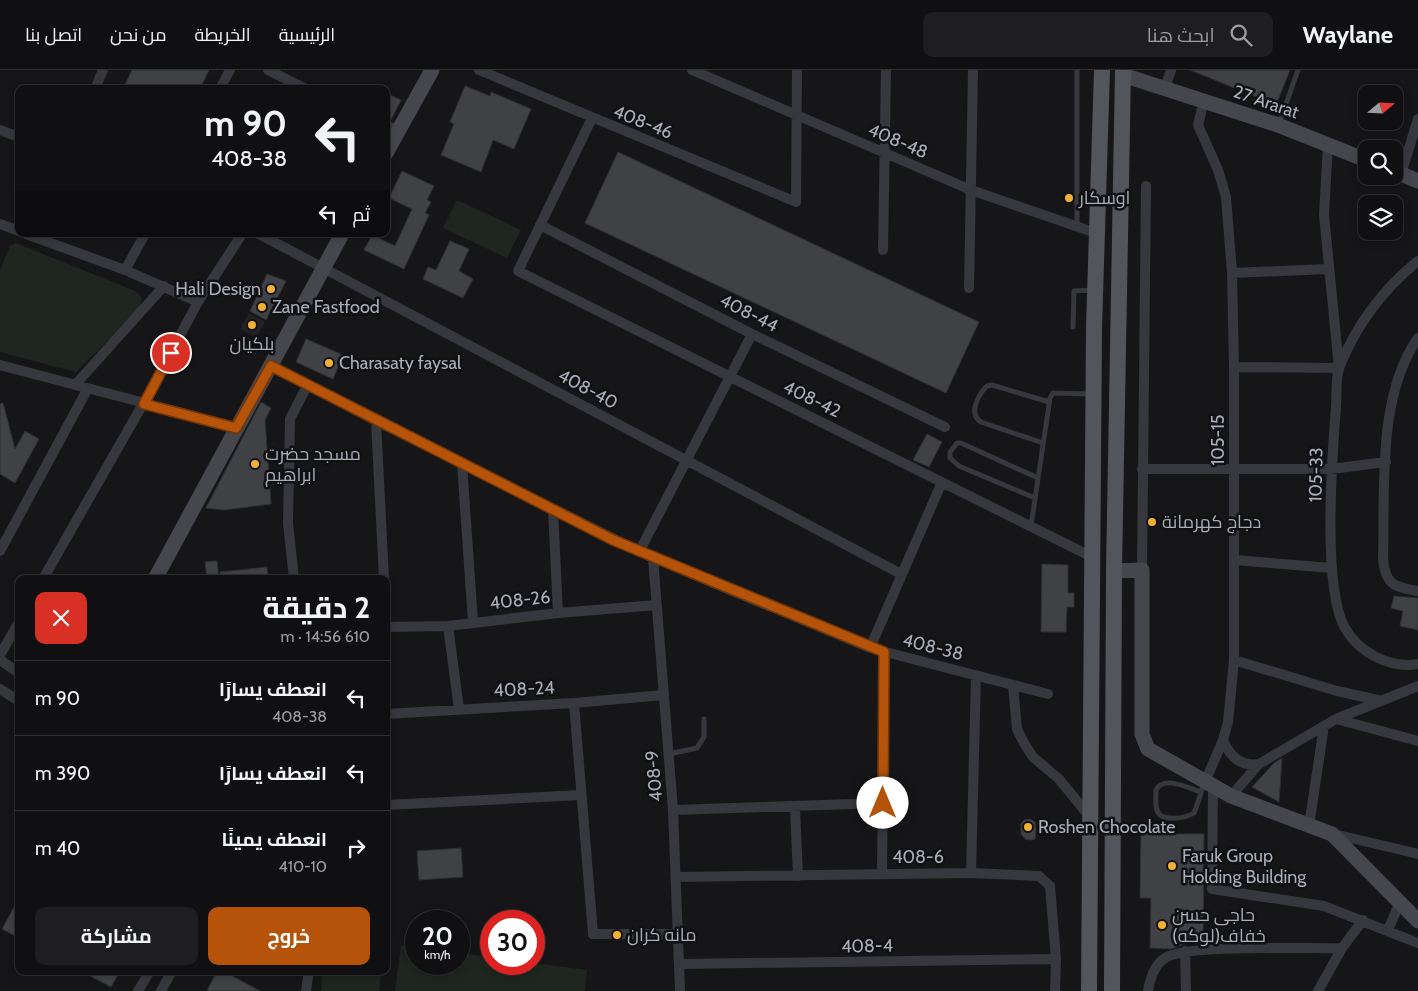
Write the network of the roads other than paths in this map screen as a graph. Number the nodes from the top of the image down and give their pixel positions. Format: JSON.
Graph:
{"nodes":[{"id":1,"x":103,"y":70,"type":"edge"},
{"id":2,"x":230,"y":70,"type":"edge"},
{"id":3,"x":268,"y":70,"type":"edge"},
{"id":4,"x":432,"y":70,"type":"edge"},
{"id":5,"x":479,"y":70,"type":"edge"},
{"id":6,"x":692,"y":70,"type":"edge"},
{"id":7,"x":797,"y":70,"type":"edge"},
{"id":8,"x":886,"y":70,"type":"edge"},
{"id":9,"x":973,"y":70,"type":"edge"},
{"id":10,"x":1077,"y":70,"type":"edge"},
{"id":11,"x":1102,"y":70,"type":"edge"},
{"id":12,"x":1171,"y":70,"type":"edge"},
{"id":13,"x":1298,"y":70,"type":"edge"},
{"id":14,"x":1123,"y":73,"type":"edge"},
{"id":15,"x":97,"y":85,"type":"edge"},
{"id":16,"x":222,"y":85,"type":"edge"},
{"id":17,"x":298,"y":85,"type":"edge"},
{"id":18,"x":1165,"y":88,"type":"junction"},
{"id":19,"x":1204,"y":100,"type":"junction"},
{"id":20,"x":797,"y":115,"type":"junction"},
{"id":21,"x":592,"y":118,"type":"junction"},
{"id":22,"x":1418,"y":119,"type":"edge"},
{"id":23,"x":1278,"y":125,"type":"junction"},
{"id":24,"x":392,"y":128,"type":"edge"},
{"id":25,"x":0,"y":130,"type":"edge"},
{"id":26,"x":15,"y":136,"type":"edge"},
{"id":27,"x":1328,"y":144,"type":"junction"},
{"id":28,"x":885,"y":153,"type":"junction"},
{"id":29,"x":1358,"y":157,"type":"edge"},
{"id":30,"x":1403,"y":158,"type":"edge"},
{"id":31,"x":1403,"y":175,"type":"edge"},
{"id":32,"x":1418,"y":181,"type":"edge"},
{"id":33,"x":1146,"y":186,"type":"dead end"},
{"id":34,"x":971,"y":190,"type":"junction"},
{"id":35,"x":540,"y":225,"type":"junction"},
{"id":36,"x":1077,"y":226,"type":"junction"},
{"id":37,"x":1,"y":227,"type":"edge"},
{"id":38,"x":15,"y":230,"type":"edge"},
{"id":39,"x":1096,"y":233,"type":"junction"},
{"id":40,"x":34,"y":237,"type":"edge"},
{"id":41,"x":143,"y":237,"type":"edge"},
{"id":42,"x":240,"y":237,"type":"edge"},
{"id":43,"x":265,"y":237,"type":"edge"},
{"id":44,"x":340,"y":237,"type":"edge"},
{"id":45,"x":883,"y":250,"type":"dead end"},
{"id":46,"x":1418,"y":261,"type":"edge"},
{"id":47,"x":323,"y":268,"type":"junction"},
{"id":48,"x":1328,"y":269,"type":"junction"},
{"id":49,"x":126,"y":270,"type":"junction"},
{"id":50,"x":1232,"y":273,"type":"junction"},
{"id":51,"x":164,"y":286,"type":"junction"},
{"id":52,"x":969,"y":288,"type":"dead end"},
{"id":53,"x":1095,"y":290,"type":"junction"},
{"id":54,"x":198,"y":302,"type":"junction"},
{"id":55,"x":1073,"y":327,"type":"dead end"},
{"id":56,"x":752,"y":334,"type":"junction"},
{"id":57,"x":1418,"y":338,"type":"edge"},
{"id":58,"x":0,"y":365,"type":"edge"},
{"id":59,"x":271,"y":366,"type":"junction"},
{"id":60,"x":1234,"y":367,"type":"junction"},
{"id":61,"x":1339,"y":368,"type":"junction"},
{"id":62,"x":729,"y":376,"type":"junction"},
{"id":63,"x":308,"y":384,"type":"junction"},
{"id":64,"x":75,"y":385,"type":"junction"},
{"id":65,"x":87,"y":390,"type":"junction"},
{"id":66,"x":1094,"y":394,"type":"junction"},
{"id":67,"x":1049,"y":402,"type":"junction"},
{"id":68,"x":144,"y":404,"type":"junction"},
{"id":69,"x":376,"y":421,"type":"junction"},
{"id":70,"x":945,"y":427,"type":"dead end"},
{"id":71,"x":236,"y":428,"type":"junction"},
{"id":72,"x":1043,"y":443,"type":"junction"},
{"id":73,"x":687,"y":460,"type":"junction"},
{"id":74,"x":1386,"y":462,"type":"junction"},
{"id":75,"x":462,"y":464,"type":"junction"},
{"id":76,"x":1142,"y":469,"type":"junction"},
{"id":77,"x":1331,"y":469,"type":"junction"},
{"id":78,"x":1234,"y":470,"type":"junction"},
{"id":79,"x":1038,"y":478,"type":"junction"},
{"id":80,"x":942,"y":482,"type":"junction"},
{"id":81,"x":1035,"y":498,"type":"junction"},
{"id":82,"x":553,"y":510,"type":"junction"},
{"id":83,"x":1030,"y":526,"type":"junction"},
{"id":84,"x":0,"y":551,"type":"edge"},
{"id":85,"x":639,"y":552,"type":"junction"},
{"id":86,"x":1092,"y":556,"type":"junction"},
{"id":87,"x":653,"y":558,"type":"junction"},
{"id":88,"x":1234,"y":560,"type":"junction"},
{"id":89,"x":1332,"y":568,"type":"junction"},
{"id":90,"x":1142,"y":570,"type":"junction"},
{"id":91,"x":1114,"y":571,"type":"junction"},
{"id":92,"x":902,"y":574,"type":"junction"},
{"id":93,"x":45,"y":575,"type":"edge"},
{"id":94,"x":157,"y":575,"type":"edge"},
{"id":95,"x":294,"y":575,"type":"edge"},
{"id":96,"x":384,"y":575,"type":"edge"},
{"id":97,"x":1418,"y":591,"type":"edge"},
{"id":98,"x":657,"y":605,"type":"junction"},
{"id":99,"x":558,"y":613,"type":"junction"},
{"id":100,"x":473,"y":622,"type":"junction"},
{"id":101,"x":448,"y":626,"type":"junction"},
{"id":102,"x":390,"y":627,"type":"edge"},
{"id":103,"x":15,"y":629,"type":"edge"},
{"id":104,"x":870,"y":648,"type":"junction"},
{"id":105,"x":884,"y":652,"type":"junction"},
{"id":106,"x":0,"y":655,"type":"edge"},
{"id":107,"x":0,"y":660,"type":"edge"},
{"id":108,"x":1234,"y":660,"type":"junction"},
{"id":109,"x":1418,"y":664,"type":"edge"},
{"id":110,"x":15,"y":670,"type":"edge"},
{"id":111,"x":976,"y":675,"type":"junction"},
{"id":112,"x":1013,"y":685,"type":"junction"},
{"id":113,"x":1418,"y":686,"type":"edge"},
{"id":114,"x":0,"y":689,"type":"edge"},
{"id":115,"x":1048,"y":694,"type":"dead end"},
{"id":116,"x":664,"y":695,"type":"junction"},
{"id":117,"x":15,"y":698,"type":"edge"},
{"id":118,"x":1378,"y":700,"type":"junction"},
{"id":119,"x":574,"y":703,"type":"junction"},
{"id":120,"x":459,"y":709,"type":"junction"},
{"id":121,"x":390,"y":714,"type":"edge"},
{"id":122,"x":704,"y":719,"type":"dead end"},
{"id":123,"x":1336,"y":719,"type":"junction"},
{"id":124,"x":1324,"y":726,"type":"junction"},
{"id":125,"x":1223,"y":740,"type":"junction"},
{"id":126,"x":1418,"y":741,"type":"edge"},
{"id":127,"x":668,"y":754,"type":"junction"},
{"id":128,"x":1259,"y":764,"type":"junction"},
{"id":129,"x":1206,"y":787,"type":"junction"},
{"id":130,"x":581,"y":795,"type":"junction"},
{"id":131,"x":1231,"y":796,"type":"junction"},
{"id":132,"x":883,"y":803,"type":"junction"},
{"id":133,"x":390,"y":805,"type":"edge"},
{"id":134,"x":795,"y":808,"type":"junction"},
{"id":135,"x":673,"y":810,"type":"junction"},
{"id":136,"x":1090,"y":817,"type":"junction"},
{"id":137,"x":1309,"y":826,"type":"junction"},
{"id":138,"x":1332,"y":834,"type":"junction"},
{"id":139,"x":1418,"y":854,"type":"edge"},
{"id":140,"x":971,"y":873,"type":"junction"},
{"id":141,"x":882,"y":874,"type":"junction"},
{"id":142,"x":798,"y":876,"type":"junction"},
{"id":143,"x":676,"y":877,"type":"junction"},
{"id":144,"x":1400,"y":902,"type":"junction"},
{"id":145,"x":1363,"y":920,"type":"junction"},
{"id":146,"x":1418,"y":921,"type":"edge"},
{"id":147,"x":1388,"y":930,"type":"junction"},
{"id":148,"x":678,"y":934,"type":"junction"},
{"id":149,"x":1418,"y":943,"type":"edge"},
{"id":150,"x":1342,"y":948,"type":"junction"},
{"id":151,"x":1185,"y":951,"type":"junction"},
{"id":152,"x":1056,"y":959,"type":"junction"},
{"id":153,"x":679,"y":964,"type":"junction"},
{"id":154,"x":148,"y":975,"type":"edge"},
{"id":155,"x":157,"y":975,"type":"edge"},
{"id":156,"x":170,"y":975,"type":"edge"},
{"id":157,"x":308,"y":975,"type":"edge"},
{"id":158,"x":167,"y":981,"type":"junction"},
{"id":159,"x":138,"y":991,"type":"edge"},
{"id":160,"x":161,"y":991,"type":"edge"},
{"id":161,"x":306,"y":991,"type":"edge"},
{"id":162,"x":680,"y":991,"type":"edge"},
{"id":163,"x":1055,"y":991,"type":"edge"},
{"id":164,"x":1090,"y":991,"type":"edge"},
{"id":165,"x":1112,"y":991,"type":"edge"},
{"id":166,"x":1148,"y":991,"type":"edge"},
{"id":167,"x":1186,"y":991,"type":"edge"},
{"id":168,"x":1318,"y":991,"type":"edge"}],
"edges":[{"from":1,"to":15,"type":"street"},
{"from":2,"to":16,"type":"street"},
{"from":3,"to":17,"type":"street"},
{"from":4,"to":24,"type":"street"},
{"from":5,"to":21,"type":"street","name":"408-46"},
{"from":6,"to":20,"type":"street","name":"408-48"},
{"from":7,"to":20,"type":"street"},
{"from":8,"to":28,"type":"street"},
{"from":9,"to":34,"type":"street"},
{"from":10,"to":36,"type":"lane"},
{"from":11,"to":39,"type":"main road"},
{"from":12,"to":18,"type":"street"},
{"from":13,"to":23,"type":"lane"},
{"from":14,"to":18,"type":"street","name":"27 Ararat"},
{"from":14,"to":91,"type":"main road"},
{"from":18,"to":19,"type":"street","name":"27 Ararat"},
{"from":19,"to":23,"type":"street","name":"27 Ararat"},
{"from":19,"to":50,"type":"street","name":"105-15"},
{"from":20,"to":21,"type":"street","name":"408-46"},
{"from":20,"to":28,"type":"street","name":"408-48"},
{"from":21,"to":35,"type":"street"},
{"from":22,"to":30,"type":"street"},
{"from":23,"to":27,"type":"street","name":"27 Ararat"},
{"from":25,"to":26,"type":"street"},
{"from":27,"to":29,"type":"street","name":"27 Ararat"},
{"from":27,"to":48,"type":"street"},
{"from":28,"to":34,"type":"street","name":"408-48"},
{"from":28,"to":45,"type":"street"},
{"from":31,"to":32,"type":"street"},
{"from":33,"to":76,"type":"street"},
{"from":34,"to":36,"type":"street","name":"408-48"},
{"from":34,"to":52,"type":"street"},
{"from":35,"to":56,"type":"street","name":"408-44"},
{"from":35,"to":62,"type":"street","name":"408-42"},
{"from":36,"to":39,"type":"street","name":"408-48"},
{"from":37,"to":38,"type":"street"},
{"from":39,"to":53,"type":"main road"},
{"from":40,"to":49,"type":"street"},
{"from":41,"to":49,"type":"street"},
{"from":42,"to":54,"type":"street"},
{"from":43,"to":47,"type":"street","name":"408-40"},
{"from":44,"to":47,"type":"street"},
{"from":46,"to":61,"type":"street","name":"105-33"},
{"from":47,"to":59,"type":"street"},
{"from":47,"to":73,"type":"street","name":"408-40"},
{"from":48,"to":50,"type":"street"},
{"from":48,"to":61,"type":"street"},
{"from":49,"to":51,"type":"street"},
{"from":50,"to":60,"type":"street","name":"105-15"},
{"from":51,"to":54,"type":"street"},
{"from":51,"to":64,"type":"street"},
{"from":53,"to":55,"type":"lane"},
{"from":53,"to":66,"type":"main road"},
{"from":54,"to":68,"type":"street"},
{"from":56,"to":62,"type":"street"},
{"from":56,"to":70,"type":"street","name":"408-44"},
{"from":57,"to":74,"type":"street"},
{"from":58,"to":64,"type":"street"},
{"from":59,"to":63,"type":"street","name":"408-38"},
{"from":59,"to":71,"type":"street"},
{"from":60,"to":61,"type":"street"},
{"from":60,"to":78,"type":"street","name":"105-15"},
{"from":61,"to":77,"type":"street","name":"105-33"},
{"from":62,"to":73,"type":"street"},
{"from":62,"to":80,"type":"street","name":"408-42"},
{"from":63,"to":69,"type":"street","name":"408-38"},
{"from":63,"to":95,"type":"street"},
{"from":64,"to":65,"type":"street"},
{"from":65,"to":68,"type":"street"},
{"from":65,"to":84,"type":"street"},
{"from":66,"to":67,"type":"lane"},
{"from":66,"to":86,"type":"main road"},
{"from":67,"to":72,"type":"lane"},
{"from":67,"to":72,"type":"lane"},
{"from":68,"to":71,"type":"street"},
{"from":68,"to":93,"type":"street"},
{"from":69,"to":75,"type":"street","name":"408-38"},
{"from":69,"to":96,"type":"street"},
{"from":71,"to":94,"type":"street"},
{"from":72,"to":79,"type":"lane"},
{"from":73,"to":85,"type":"street"},
{"from":73,"to":92,"type":"street","name":"408-40"},
{"from":74,"to":77,"type":"street"},
{"from":74,"to":97,"type":"street"},
{"from":75,"to":82,"type":"street","name":"408-38"},
{"from":75,"to":100,"type":"street"},
{"from":76,"to":78,"type":"street"},
{"from":76,"to":90,"type":"street"},
{"from":77,"to":78,"type":"street"},
{"from":77,"to":89,"type":"street","name":"105-33"},
{"from":78,"to":88,"type":"street","name":"105-15"},
{"from":79,"to":81,"type":"lane"},
{"from":79,"to":81,"type":"lane"},
{"from":80,"to":83,"type":"street","name":"408-42"},
{"from":80,"to":92,"type":"street"},
{"from":81,"to":83,"type":"lane"},
{"from":82,"to":85,"type":"street","name":"408-38"},
{"from":82,"to":99,"type":"street"},
{"from":83,"to":86,"type":"street","name":"408-42"},
{"from":85,"to":87,"type":"street","name":"408-38"},
{"from":86,"to":136,"type":"main road"},
{"from":87,"to":98,"type":"street","name":"408-9"},
{"from":87,"to":104,"type":"street","name":"408-38"},
{"from":88,"to":89,"type":"street"},
{"from":88,"to":108,"type":"street","name":"105-15"},
{"from":89,"to":109,"type":"street","name":"105-33"},
{"from":90,"to":91,"type":"street"},
{"from":90,"to":129,"type":"street"},
{"from":91,"to":165,"type":"main road"},
{"from":92,"to":104,"type":"street"},
{"from":98,"to":99,"type":"street","name":"408-26"},
{"from":98,"to":116,"type":"street","name":"408-9"},
{"from":99,"to":100,"type":"street","name":"408-26"},
{"from":100,"to":101,"type":"street","name":"408-26"},
{"from":101,"to":102,"type":"street","name":"408-26"},
{"from":101,"to":120,"type":"street"},
{"from":103,"to":106,"type":"street"},
{"from":104,"to":105,"type":"street","name":"408-38"},
{"from":105,"to":111,"type":"street","name":"408-38"},
{"from":105,"to":132,"type":"street"},
{"from":107,"to":110,"type":"street"},
{"from":108,"to":118,"type":"street"},
{"from":108,"to":125,"type":"street","name":"105-15"},
{"from":111,"to":112,"type":"street","name":"408-38"},
{"from":111,"to":140,"type":"street"},
{"from":112,"to":115,"type":"street","name":"408-38"},
{"from":112,"to":136,"type":"street"},
{"from":113,"to":118,"type":"street"},
{"from":114,"to":117,"type":"street"},
{"from":116,"to":119,"type":"street","name":"408-24"},
{"from":116,"to":127,"type":"street","name":"408-9"},
{"from":118,"to":123,"type":"street"},
{"from":119,"to":120,"type":"street","name":"408-24"},
{"from":119,"to":130,"type":"street"},
{"from":120,"to":121,"type":"street","name":"408-24"},
{"from":122,"to":127,"type":"lane"},
{"from":123,"to":124,"type":"street"},
{"from":123,"to":126,"type":"street"},
{"from":124,"to":128,"type":"street"},
{"from":124,"to":137,"type":"street"},
{"from":125,"to":128,"type":"street"},
{"from":125,"to":129,"type":"street","name":"105-15"},
{"from":127,"to":135,"type":"street","name":"408-9"},
{"from":128,"to":131,"type":"street"},
{"from":129,"to":129,"type":"lane"},
{"from":129,"to":131,"type":"street"},
{"from":129,"to":145,"type":"street"},
{"from":130,"to":133,"type":"street"},
{"from":130,"to":148,"type":"street"},
{"from":131,"to":137,"type":"street"},
{"from":132,"to":134,"type":"street"},
{"from":132,"to":141,"type":"street"},
{"from":134,"to":135,"type":"street"},
{"from":134,"to":142,"type":"street"},
{"from":135,"to":143,"type":"street","name":"408-9"},
{"from":136,"to":164,"type":"main road"},
{"from":137,"to":138,"type":"street"},
{"from":138,"to":139,"type":"street"},
{"from":138,"to":144,"type":"street"},
{"from":140,"to":141,"type":"street","name":"408-6"},
{"from":140,"to":152,"type":"street","name":"408-6"},
{"from":141,"to":142,"type":"street","name":"408-6"},
{"from":142,"to":143,"type":"street","name":"408-6"},
{"from":143,"to":148,"type":"street","name":"408-9"},
{"from":144,"to":146,"type":"street"},
{"from":144,"to":147,"type":"street"},
{"from":145,"to":147,"type":"street"},
{"from":145,"to":150,"type":"street"},
{"from":147,"to":149,"type":"street"},
{"from":148,"to":153,"type":"street","name":"408-9"},
{"from":150,"to":151,"type":"street"},
{"from":150,"to":168,"type":"street"},
{"from":151,"to":166,"type":"street"},
{"from":151,"to":167,"type":"street"},
{"from":152,"to":153,"type":"street","name":"408-4"},
{"from":152,"to":163,"type":"street","name":"408-6"},
{"from":153,"to":162,"type":"street","name":"408-9"},
{"from":154,"to":159,"type":"street"},
{"from":155,"to":158,"type":"street"},
{"from":156,"to":158,"type":"street"},
{"from":157,"to":161,"type":"street"},
{"from":158,"to":160,"type":"street"}]}
